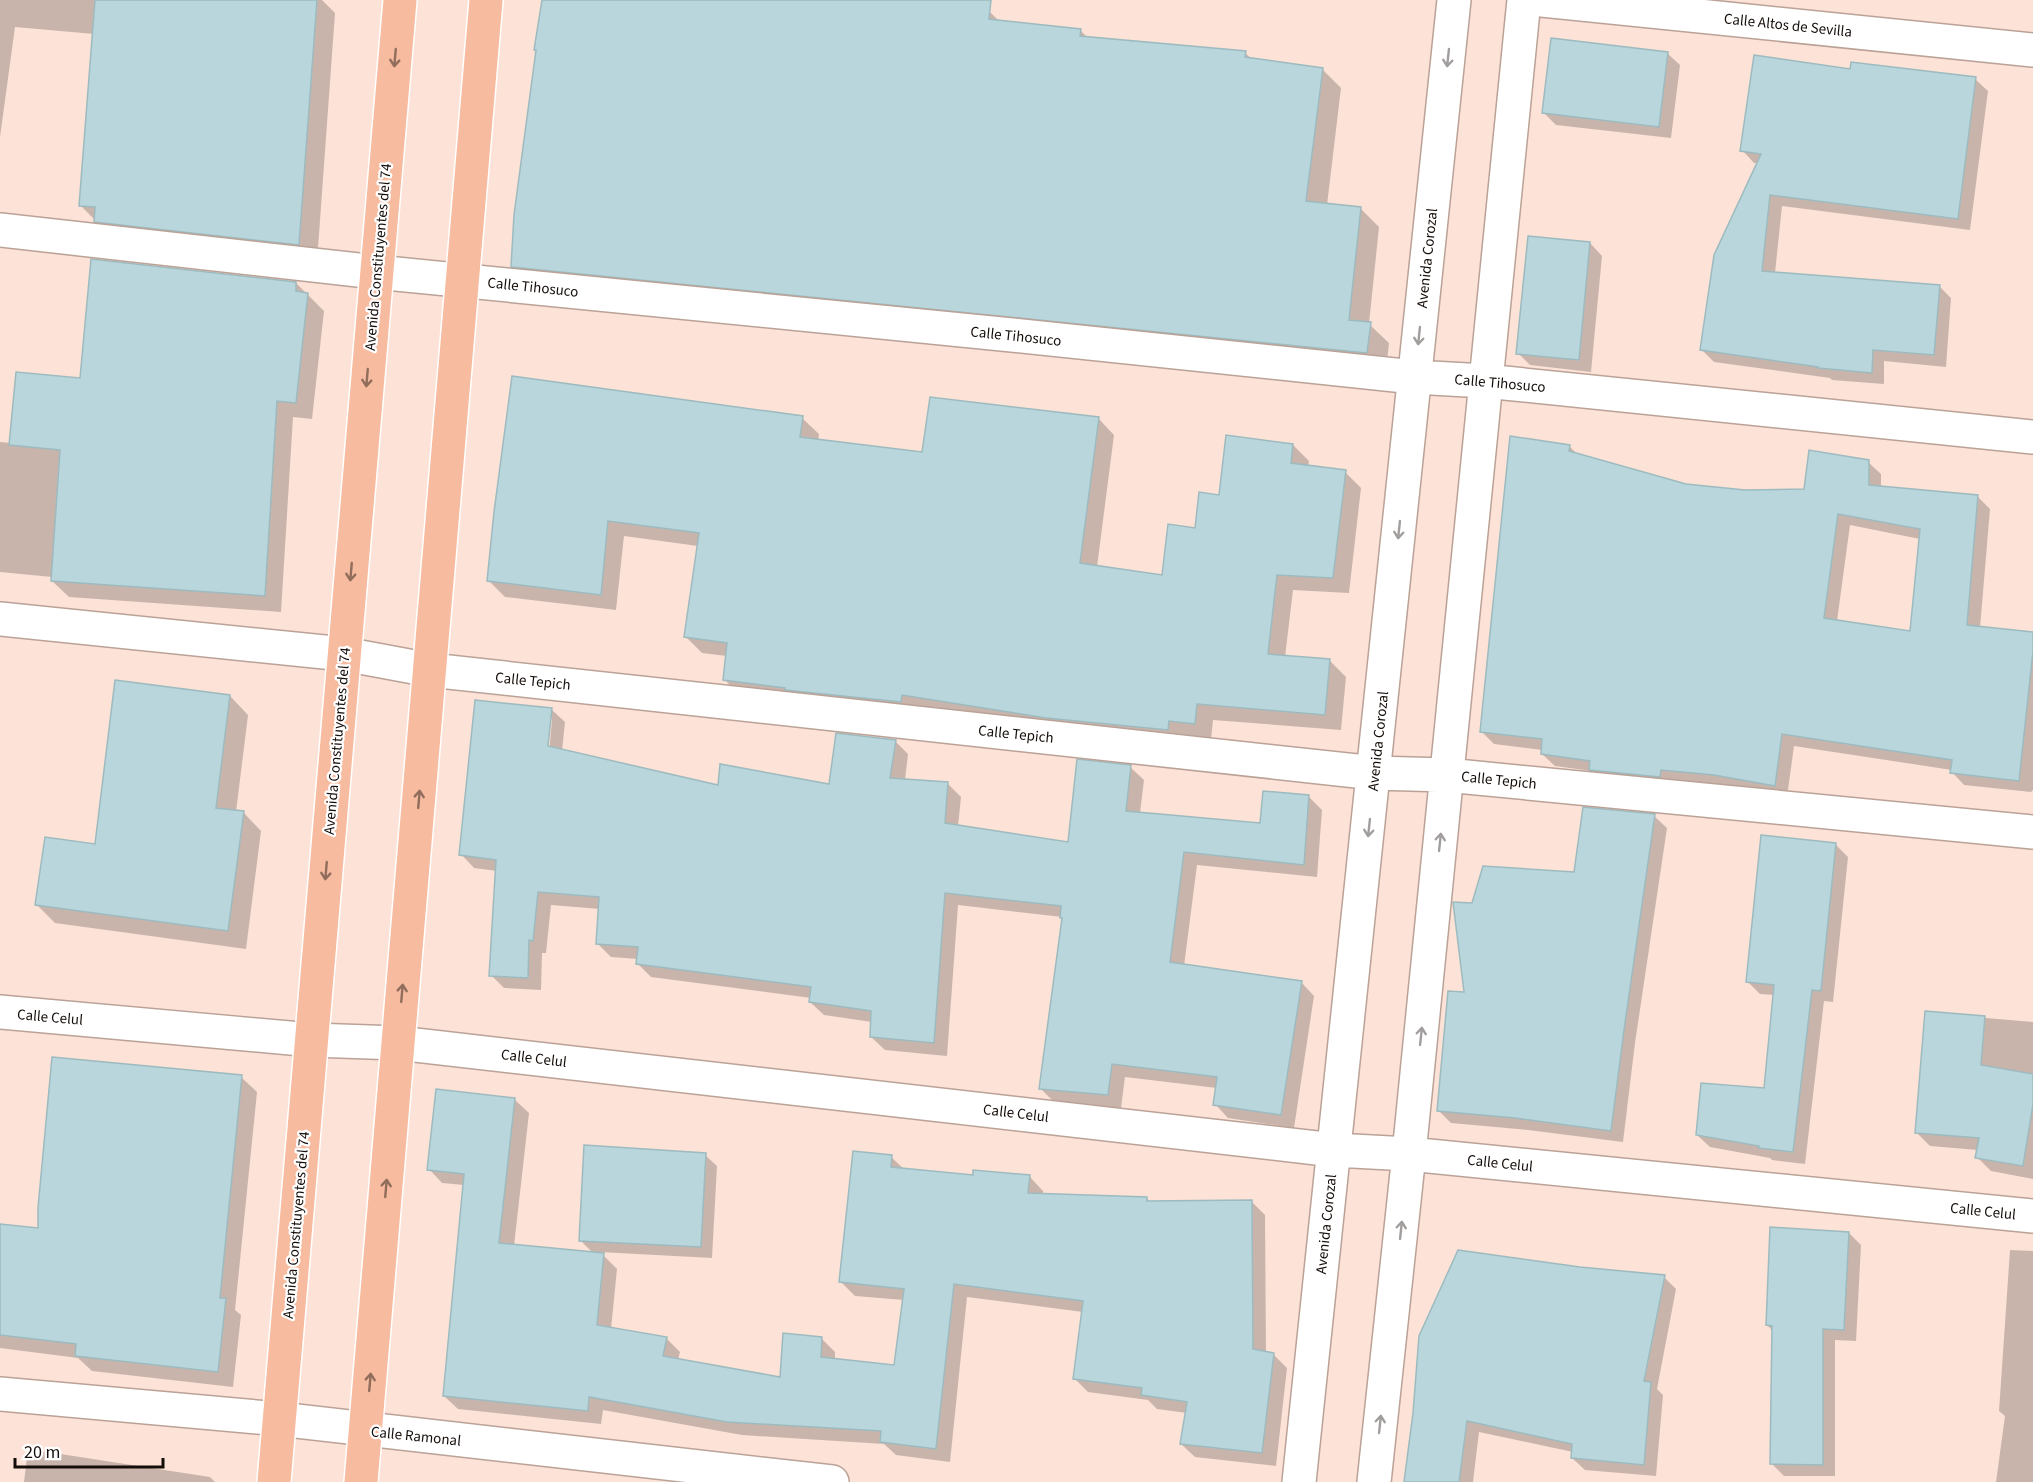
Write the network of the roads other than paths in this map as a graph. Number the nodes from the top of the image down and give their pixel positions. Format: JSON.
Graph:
{"nodes":[{"id":1,"x":400,"y":0,"type":"edge"},
{"id":2,"x":486,"y":0,"type":"edge"},
{"id":3,"x":1454,"y":0,"type":"edge"},
{"id":4,"x":1524,"y":0,"type":"edge"},
{"id":5,"x":1542,"y":0,"type":"edge"},
{"id":6,"x":2033,"y":50,"type":"edge"},
{"id":7,"x":0,"y":230,"type":"edge"},
{"id":8,"x":376,"y":272,"type":"junction"},
{"id":9,"x":462,"y":279,"type":"junction"},
{"id":10,"x":1414,"y":378,"type":"junction"},
{"id":11,"x":1485,"y":381,"type":"junction"},
{"id":12,"x":2033,"y":437,"type":"edge"},
{"id":13,"x":0,"y":619,"type":"edge"},
{"id":14,"x":344,"y":654,"type":"junction"},
{"id":15,"x":430,"y":670,"type":"junction"},
{"id":16,"x":1375,"y":773,"type":"junction"},
{"id":17,"x":1446,"y":775,"type":"junction"},
{"id":18,"x":2033,"y":832,"type":"edge"},
{"id":19,"x":0,"y":1012,"type":"edge"},
{"id":20,"x":312,"y":1040,"type":"junction"},
{"id":21,"x":398,"y":1042,"type":"junction"},
{"id":22,"x":1334,"y":1150,"type":"junction"},
{"id":23,"x":1409,"y":1154,"type":"junction"},
{"id":24,"x":2033,"y":1216,"type":"edge"},
{"id":25,"x":0,"y":1394,"type":"edge"},
{"id":26,"x":279,"y":1419,"type":"junction"},
{"id":27,"x":366,"y":1430,"type":"junction"},
{"id":28,"x":274,"y":1482,"type":"edge"},
{"id":29,"x":361,"y":1482,"type":"edge"},
{"id":30,"x":832,"y":1482,"type":"edge"},
{"id":31,"x":1299,"y":1482,"type":"edge"},
{"id":32,"x":1374,"y":1482,"type":"edge"}],
"edges":[{"from":1,"to":8,"type":"main road","name":"Avenida Constituyentes del 74","one_way":true},
{"from":2,"to":9,"type":"main road"},
{"from":3,"to":10,"type":"street","name":"Avenida Corozal","one_way":true},
{"from":4,"to":11,"type":"street"},
{"from":5,"to":6,"type":"street","name":"Calle Altos de Sevilla"},
{"from":7,"to":8,"type":"street","name":"Calle Tihosuco"},
{"from":8,"to":9,"type":"street","name":"Calle Tihosuco"},
{"from":8,"to":14,"type":"main road","name":"Avenida Constituyentes del 74","one_way":true},
{"from":9,"to":10,"type":"street","name":"Calle Tihosuco"},
{"from":9,"to":15,"type":"main road"},
{"from":10,"to":11,"type":"street","name":"Calle Tihosuco"},
{"from":10,"to":16,"type":"street","name":"Avenida Corozal","one_way":true},
{"from":11,"to":12,"type":"street","name":"Calle Tihosuco"},
{"from":11,"to":17,"type":"street"},
{"from":13,"to":14,"type":"street","name":"Calle Tepich"},
{"from":14,"to":15,"type":"street","name":"Calle Tepich"},
{"from":14,"to":20,"type":"main road","name":"Avenida Constituyentes del 74","one_way":true},
{"from":15,"to":16,"type":"street","name":"Calle Tepich"},
{"from":21,"to":15,"type":"main road","one_way":true},
{"from":16,"to":17,"type":"street","name":"Calle Tepich"},
{"from":16,"to":22,"type":"street","name":"Avenida Corozal","one_way":true},
{"from":17,"to":18,"type":"street","name":"Calle Tepich"},
{"from":23,"to":17,"type":"street","one_way":true},
{"from":19,"to":20,"type":"street","name":"Calle Celul"},
{"from":20,"to":21,"type":"street","name":"Calle Celul"},
{"from":20,"to":26,"type":"main road","name":"Avenida Constituyentes del 74"},
{"from":21,"to":22,"type":"street","name":"Calle Celul"},
{"from":27,"to":21,"type":"main road","one_way":true},
{"from":22,"to":23,"type":"street","name":"Calle Celul"},
{"from":22,"to":31,"type":"street","name":"Avenida Corozal"},
{"from":23,"to":24,"type":"street","name":"Calle Celul"},
{"from":32,"to":23,"type":"street","one_way":true},
{"from":25,"to":26,"type":"street","name":"Calle Ramonal"},
{"from":26,"to":27,"type":"street","name":"Calle Ramonal"},
{"from":26,"to":28,"type":"main road","name":"Avenida Constituyentes del 74"},
{"from":27,"to":29,"type":"main road"},
{"from":27,"to":30,"type":"street","name":"Calle Ramonal"}]}
